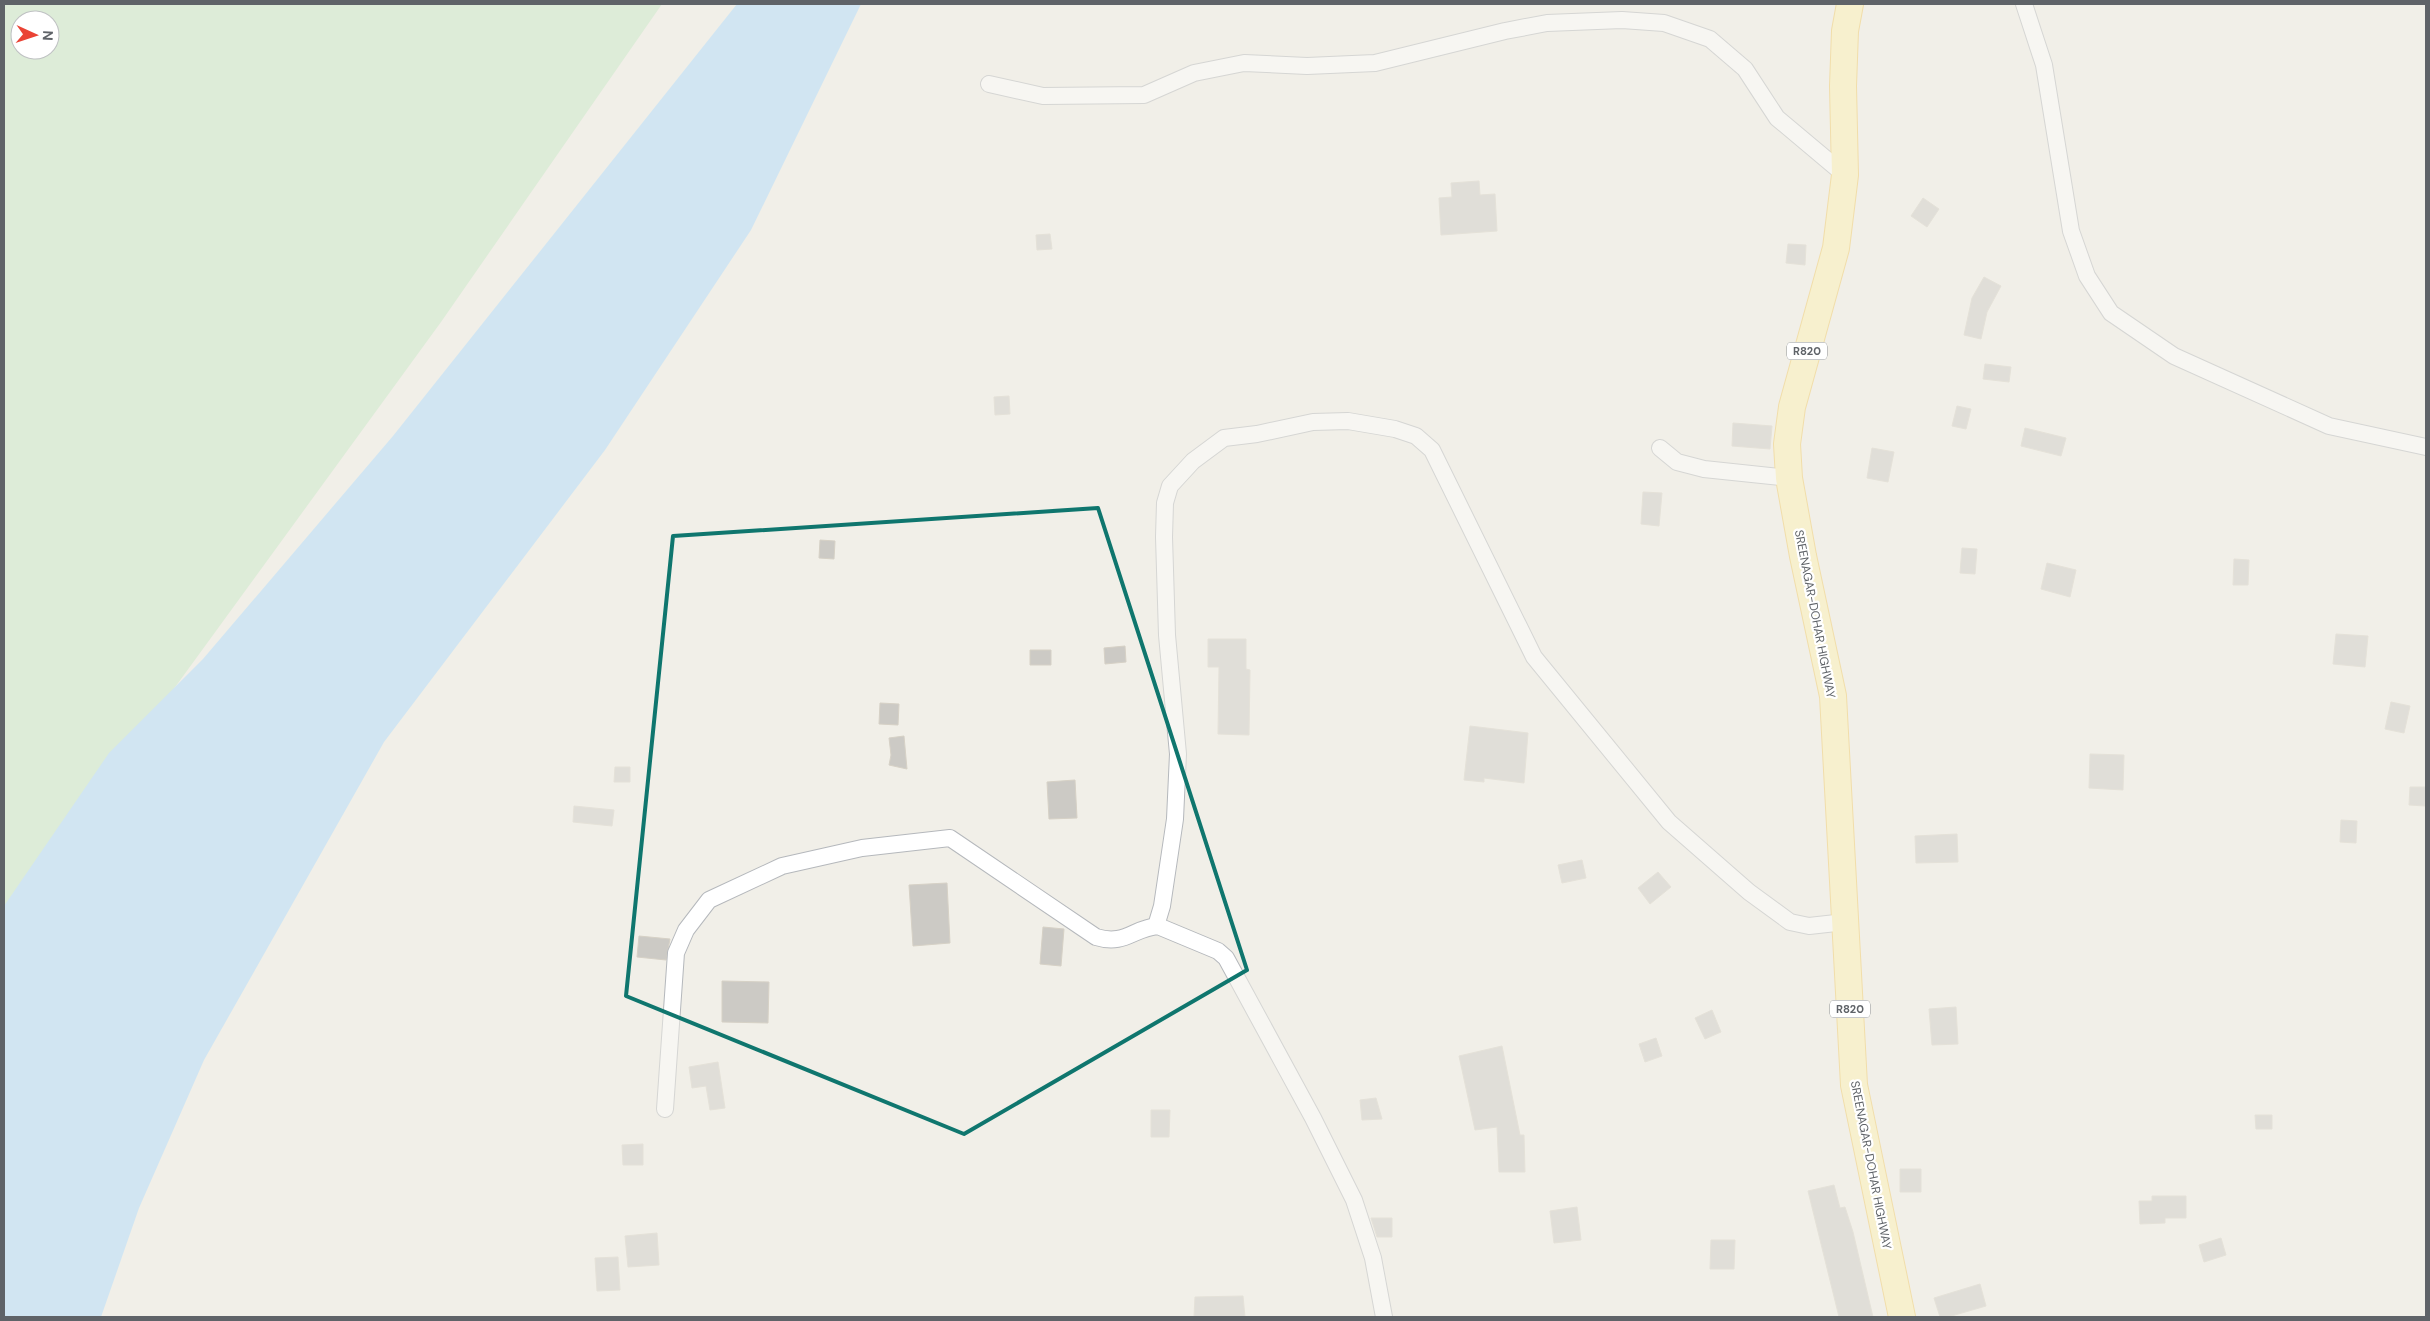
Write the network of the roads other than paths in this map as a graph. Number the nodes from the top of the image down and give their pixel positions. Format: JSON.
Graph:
{"nodes":[{"id":1,"x":1850,"y":4,"type":"edge"},
{"id":2,"x":2024,"y":4,"type":"edge"},
{"id":3,"x":989,"y":84,"type":"dead end"},
{"id":4,"x":1845,"y":175,"type":"junction"},
{"id":5,"x":2426,"y":447,"type":"edge"},
{"id":6,"x":1660,"y":448,"type":"dead end"},
{"id":7,"x":1788,"y":478,"type":"junction"},
{"id":8,"x":1845,"y":922,"type":"junction"},
{"id":9,"x":1156,"y":926,"type":"junction"},
{"id":10,"x":665,"y":1110,"type":"dead end"},
{"id":11,"x":1384,"y":1317,"type":"edge"},
{"id":12,"x":1902,"y":1317,"type":"edge"}],
"edges":[{"from":1,"to":4,"type":"main road","name":"SREENAGAR-DOHAR HIGHWAY","number":"R820"},
{"from":2,"to":5,"type":"street"},
{"from":3,"to":4,"type":"street"},
{"from":4,"to":7,"type":"main road","name":"SREENAGAR-DOHAR HIGHWAY","number":"R820"},
{"from":6,"to":7,"type":"street"},
{"from":7,"to":8,"type":"main road","name":"SREENAGAR-DOHAR HIGHWAY","number":"R820"},
{"from":8,"to":9,"type":"street"},
{"from":8,"to":12,"type":"main road","name":"SREENAGAR-DOHAR HIGHWAY","number":"R820"},
{"from":9,"to":10,"type":"street"},
{"from":9,"to":11,"type":"street"}]}
